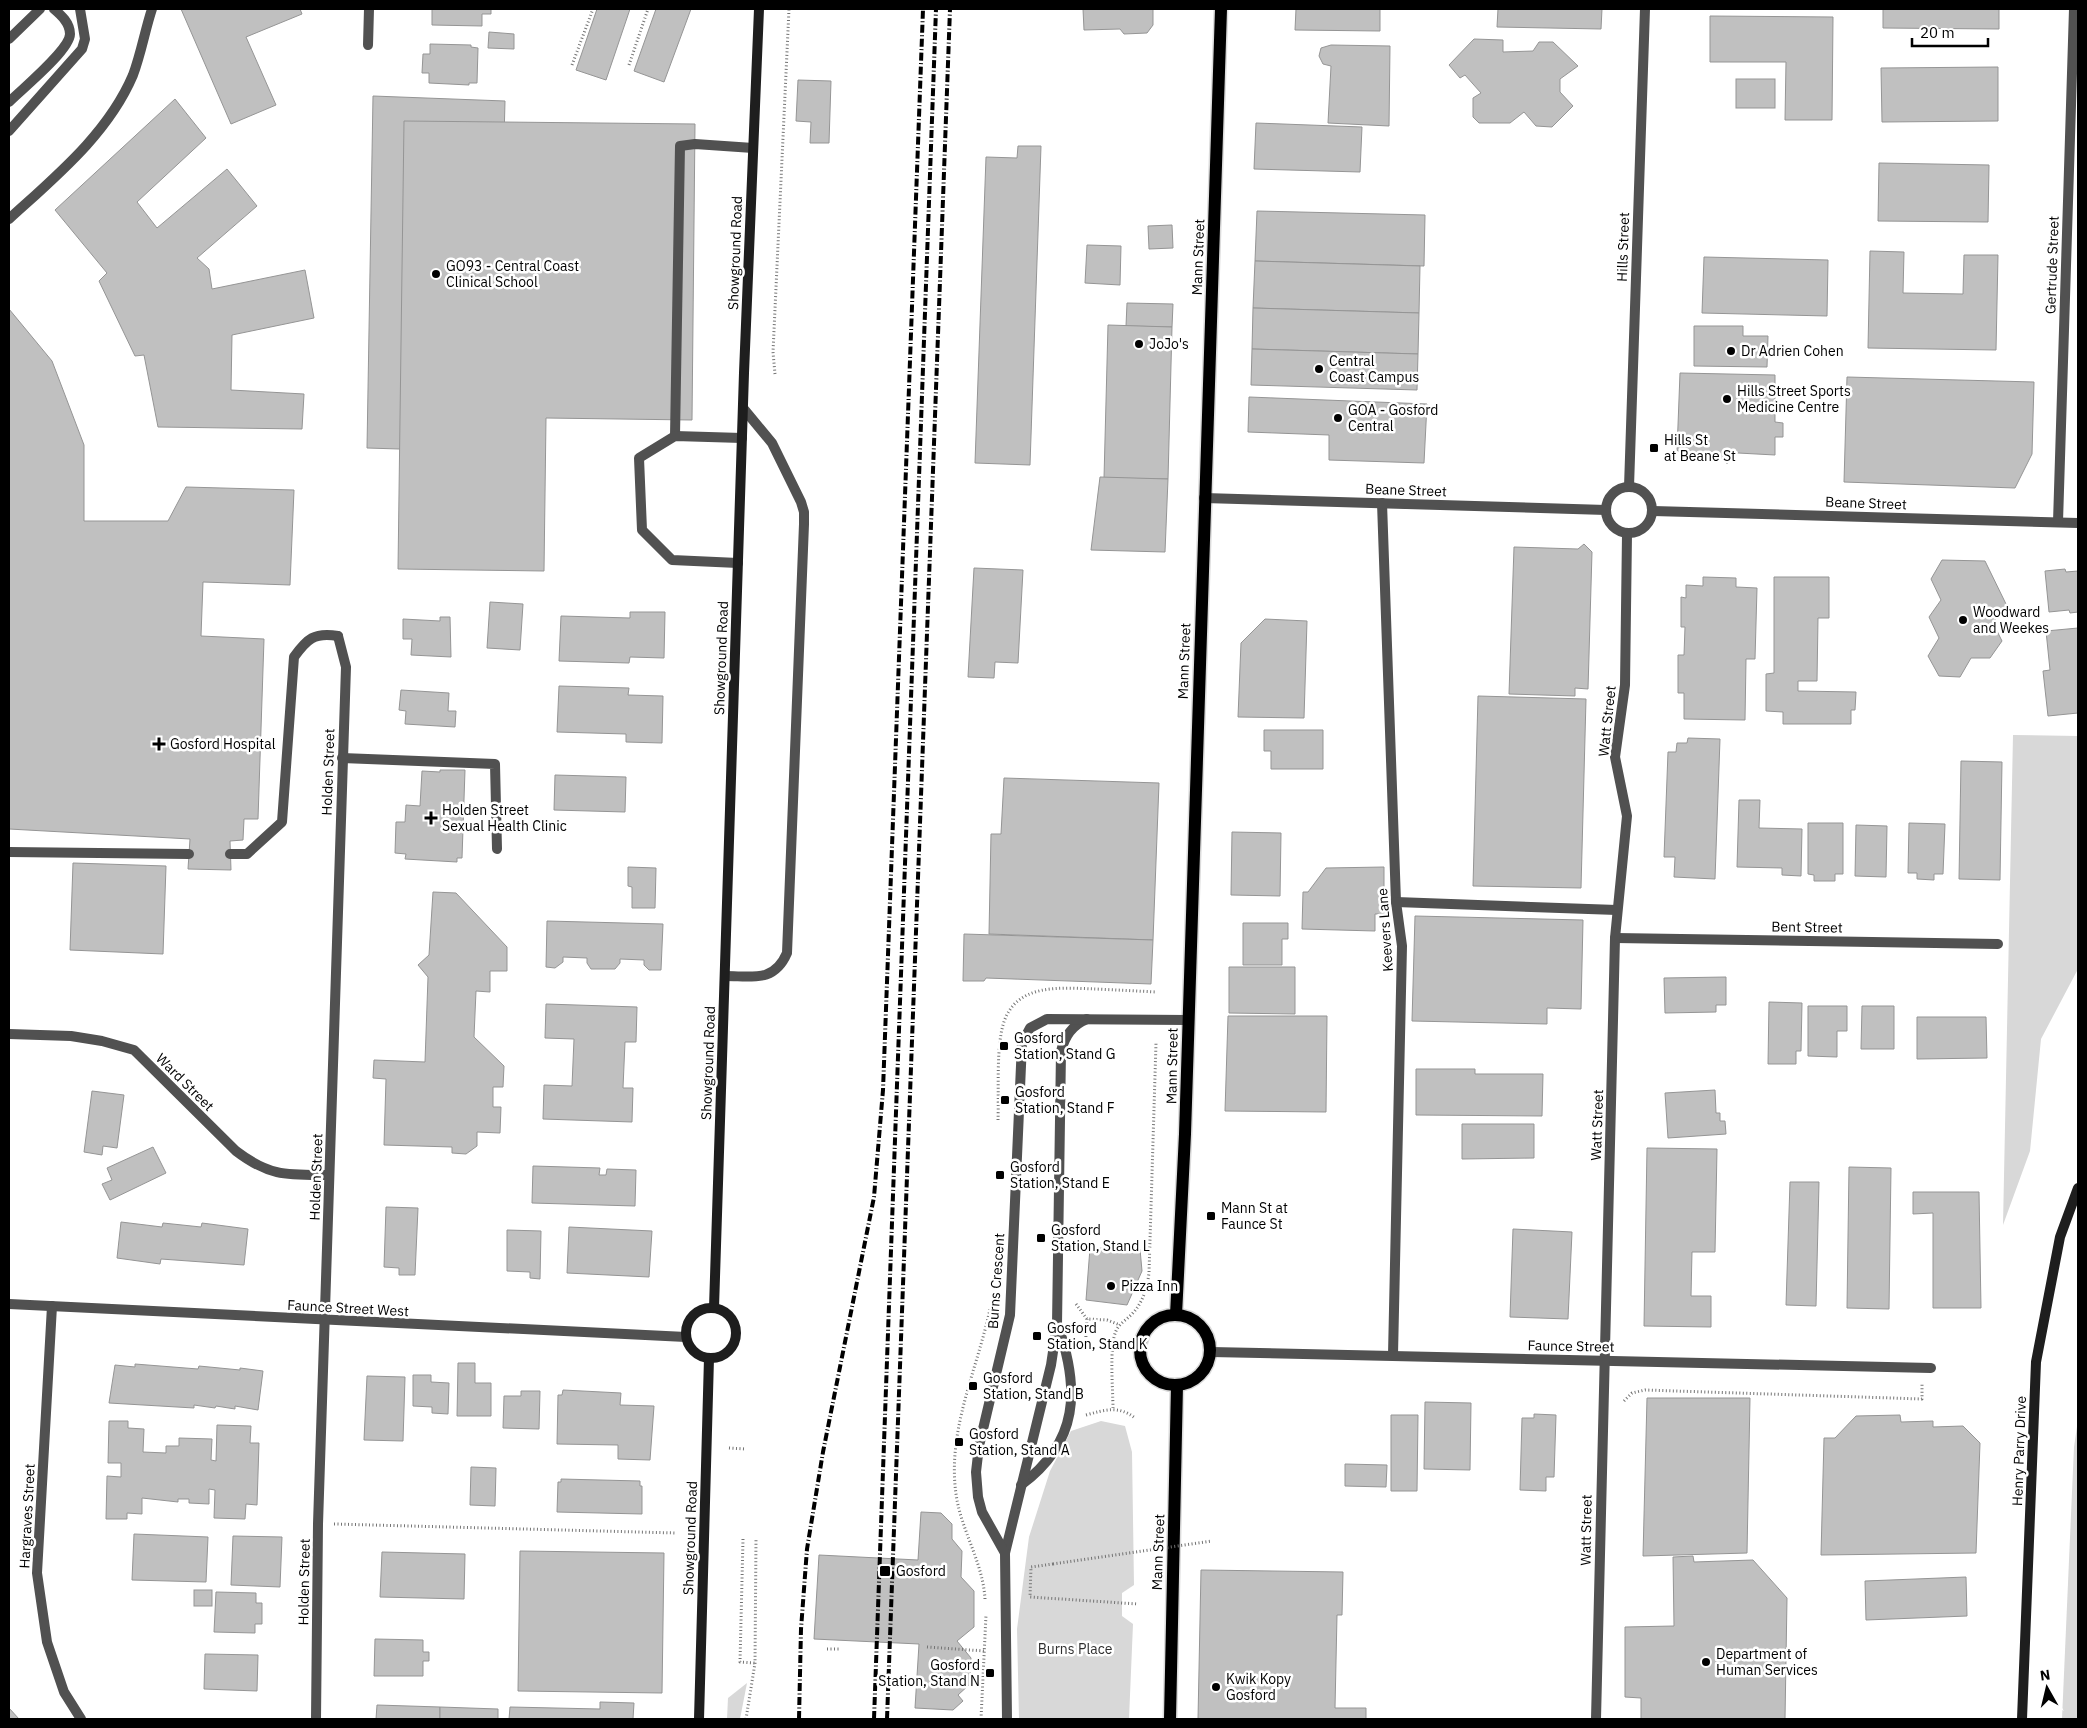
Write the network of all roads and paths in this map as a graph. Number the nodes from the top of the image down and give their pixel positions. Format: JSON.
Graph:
{"nodes":[{"id":1,"x":40,"y":9,"type":"edge"},
{"id":2,"x":54,"y":9,"type":"edge"},
{"id":3,"x":80,"y":9,"type":"edge"},
{"id":4,"x":149,"y":9,"type":"edge"},
{"id":5,"x":152,"y":9,"type":"edge"},
{"id":6,"x":369,"y":9,"type":"edge"},
{"id":7,"x":593,"y":9,"type":"edge"},
{"id":8,"x":648,"y":9,"type":"edge"},
{"id":9,"x":759,"y":9,"type":"edge"},
{"id":10,"x":789,"y":9,"type":"edge"},
{"id":11,"x":1221,"y":9,"type":"edge"},
{"id":12,"x":1645,"y":9,"type":"edge"},
{"id":13,"x":2074,"y":9,"type":"edge"},
{"id":14,"x":146,"y":27,"type":"junction"},
{"id":15,"x":9,"y":39,"type":"edge"},
{"id":16,"x":368,"y":45,"type":"dead end"},
{"id":17,"x":572,"y":65,"type":"dead end"},
{"id":18,"x":630,"y":65,"type":"dead end"},
{"id":19,"x":9,"y":102,"type":"edge"},
{"id":20,"x":9,"y":131,"type":"edge"},
{"id":21,"x":753,"y":148,"type":"junction"},
{"id":22,"x":9,"y":218,"type":"edge"},
{"id":23,"x":775,"y":374,"type":"dead end"},
{"id":24,"x":743,"y":408,"type":"junction"},
{"id":25,"x":675,"y":436,"type":"junction"},
{"id":26,"x":742,"y":438,"type":"junction"},
{"id":27,"x":1629,"y":487,"type":"junction"},
{"id":28,"x":1204,"y":498,"type":"junction"},
{"id":29,"x":1382,"y":504,"type":"junction"},
{"id":30,"x":1606,"y":510,"type":"junction"},
{"id":31,"x":1653,"y":511,"type":"junction"},
{"id":32,"x":2058,"y":522,"type":"junction"},
{"id":33,"x":2078,"y":523,"type":"edge"},
{"id":34,"x":1627,"y":534,"type":"junction"},
{"id":35,"x":738,"y":563,"type":"junction"},
{"id":36,"x":342,"y":758,"type":"junction"},
{"id":37,"x":496,"y":849,"type":"dead end"},
{"id":38,"x":9,"y":852,"type":"edge"},
{"id":39,"x":189,"y":854,"type":"dead end"},
{"id":40,"x":230,"y":854,"type":"dead end"},
{"id":41,"x":1396,"y":902,"type":"junction"},
{"id":42,"x":1616,"y":910,"type":"junction"},
{"id":43,"x":1615,"y":938,"type":"junction"},
{"id":44,"x":1998,"y":944,"type":"dead end"},
{"id":45,"x":725,"y":976,"type":"junction"},
{"id":46,"x":1088,"y":1019,"type":"junction"},
{"id":47,"x":1188,"y":1020,"type":"junction"},
{"id":48,"x":9,"y":1034,"type":"edge"},
{"id":49,"x":1156,"y":1042,"type":"dead end"},
{"id":50,"x":330,"y":1174,"type":"junction"},
{"id":51,"x":2078,"y":1188,"type":"edge"},
{"id":52,"x":1075,"y":1303,"type":"dead end"},
{"id":53,"x":9,"y":1304,"type":"edge"},
{"id":54,"x":52,"y":1306,"type":"junction"},
{"id":55,"x":714,"y":1308,"type":"junction"},
{"id":56,"x":1176,"y":1315,"type":"junction"},
{"id":57,"x":1087,"y":1319,"type":"junction"},
{"id":58,"x":326,"y":1321,"type":"junction"},
{"id":59,"x":1057,"y":1325,"type":"junction"},
{"id":60,"x":1120,"y":1325,"type":"junction"},
{"id":61,"x":686,"y":1337,"type":"junction"},
{"id":62,"x":1211,"y":1352,"type":"junction"},
{"id":63,"x":1393,"y":1355,"type":"junction"},
{"id":64,"x":709,"y":1358,"type":"junction"},
{"id":65,"x":1085,"y":1358,"type":"dead end"},
{"id":66,"x":1603,"y":1360,"type":"junction"},
{"id":67,"x":1926,"y":1368,"type":"joint"},
{"id":68,"x":1177,"y":1385,"type":"junction"},
{"id":69,"x":1624,"y":1401,"type":"dead end"},
{"id":70,"x":1113,"y":1408,"type":"junction"},
{"id":71,"x":1081,"y":1417,"type":"dead end"},
{"id":72,"x":1135,"y":1418,"type":"dead end"},
{"id":73,"x":729,"y":1448,"type":"dead end"},
{"id":74,"x":746,"y":1449,"type":"dead end"},
{"id":75,"x":1022,"y":1486,"type":"junction"},
{"id":76,"x":956,"y":1499,"type":"dead end"},
{"id":77,"x":318,"y":1524,"type":"junction"},
{"id":78,"x":676,"y":1533,"type":"dead end"},
{"id":79,"x":744,"y":1539,"type":"dead end"},
{"id":80,"x":756,"y":1539,"type":"dead end"},
{"id":81,"x":1212,"y":1541,"type":"dead end"},
{"id":82,"x":1005,"y":1553,"type":"junction"},
{"id":83,"x":986,"y":1602,"type":"dead end"},
{"id":84,"x":1138,"y":1604,"type":"dead end"},
{"id":85,"x":986,"y":1608,"type":"dead end"},
{"id":86,"x":927,"y":1648,"type":"dead end"},
{"id":87,"x":827,"y":1649,"type":"dead end"},
{"id":88,"x":840,"y":1650,"type":"dead end"},
{"id":89,"x":985,"y":1651,"type":"junction"},
{"id":90,"x":755,"y":1663,"type":"junction"},
{"id":91,"x":81,"y":1719,"type":"edge"},
{"id":92,"x":316,"y":1719,"type":"edge"},
{"id":93,"x":699,"y":1719,"type":"edge"},
{"id":94,"x":746,"y":1719,"type":"edge"},
{"id":95,"x":982,"y":1719,"type":"edge"},
{"id":96,"x":1007,"y":1719,"type":"edge"},
{"id":97,"x":1170,"y":1719,"type":"edge"},
{"id":98,"x":1596,"y":1719,"type":"edge"},
{"id":99,"x":2022,"y":1719,"type":"edge"}],
"edges":[{"from":1,"to":15,"type":"street"},
{"from":2,"to":19,"type":"street"},
{"from":3,"to":20,"type":"street"},
{"from":4,"to":14,"type":"street"},
{"from":5,"to":14,"type":"street"},
{"from":6,"to":16,"type":"street"},
{"from":7,"to":17,"type":"path"},
{"from":8,"to":18,"type":"path"},
{"from":9,"to":21,"type":"street","name":"Showground Road"},
{"from":10,"to":23,"type":"path"},
{"from":11,"to":28,"type":"main road","name":"Mann Street"},
{"from":12,"to":27,"type":"street","name":"Hills Street"},
{"from":13,"to":32,"type":"street","name":"Gertrude Street"},
{"from":14,"to":22,"type":"street"},
{"from":21,"to":24,"type":"street","name":"Showground Road"},
{"from":21,"to":25,"type":"street"},
{"from":24,"to":26,"type":"street","name":"Showground Road"},
{"from":24,"to":45,"type":"street"},
{"from":25,"to":26,"type":"street"},
{"from":25,"to":35,"type":"street"},
{"from":26,"to":35,"type":"street","name":"Showground Road"},
{"from":27,"to":30,"type":"street"},
{"from":27,"to":31,"type":"street"},
{"from":28,"to":29,"type":"street","name":"Beane Street"},
{"from":28,"to":47,"type":"main road","name":"Mann Street"},
{"from":29,"to":30,"type":"street","name":"Beane Street"},
{"from":29,"to":41,"type":"street","name":"Keevers Lane"},
{"from":30,"to":34,"type":"street"},
{"from":31,"to":32,"type":"street","name":"Beane Street"},
{"from":31,"to":34,"type":"street"},
{"from":32,"to":33,"type":"street","name":"Beane Street"},
{"from":34,"to":42,"type":"street","name":"Watt Street"},
{"from":35,"to":45,"type":"street","name":"Showground Road"},
{"from":36,"to":37,"type":"street"},
{"from":36,"to":40,"type":"street","name":"Holden Street"},
{"from":36,"to":50,"type":"street","name":"Holden Street"},
{"from":38,"to":39,"type":"street"},
{"from":41,"to":42,"type":"street"},
{"from":41,"to":63,"type":"street","name":"Keevers Lane"},
{"from":42,"to":43,"type":"street","name":"Watt Street"},
{"from":43,"to":44,"type":"street","name":"Bent Street"},
{"from":43,"to":66,"type":"street","name":"Watt Street"},
{"from":45,"to":55,"type":"street","name":"Showground Road"},
{"from":46,"to":47,"type":"street","name":"Burns Crescent"},
{"from":46,"to":59,"type":"street"},
{"from":46,"to":82,"type":"street","name":"Burns Crescent"},
{"from":47,"to":56,"type":"main road","name":"Mann Street"},
{"from":48,"to":50,"type":"street","name":"Ward Street"},
{"from":49,"to":60,"type":"path"},
{"from":50,"to":58,"type":"street","name":"Holden Street"},
{"from":51,"to":99,"type":"street","name":"Henry Parry Drive"},
{"from":52,"to":57,"type":"path"},
{"from":53,"to":54,"type":"street","name":"Faunce Street West"},
{"from":54,"to":58,"type":"street","name":"Faunce Street West"},
{"from":54,"to":91,"type":"street","name":"Hargraves Street"},
{"from":55,"to":61,"type":"street"},
{"from":55,"to":64,"type":"street"},
{"from":56,"to":62,"type":"main road"},
{"from":56,"to":68,"type":"main road"},
{"from":57,"to":60,"type":"path"},
{"from":57,"to":65,"type":"path"},
{"from":58,"to":61,"type":"street","name":"Faunce Street West"},
{"from":58,"to":77,"type":"street","name":"Holden Street"},
{"from":59,"to":75,"type":"street"},
{"from":59,"to":75,"type":"street"},
{"from":60,"to":70,"type":"path"},
{"from":61,"to":64,"type":"street"},
{"from":62,"to":63,"type":"street","name":"Faunce Street"},
{"from":62,"to":68,"type":"main road"},
{"from":63,"to":66,"type":"street","name":"Faunce Street"},
{"from":64,"to":93,"type":"street","name":"Showground Road"},
{"from":66,"to":67,"type":"street","name":"Faunce Street"},
{"from":66,"to":98,"type":"street","name":"Watt Street"},
{"from":67,"to":69,"type":"path"},
{"from":68,"to":97,"type":"main road","name":"Mann Street"},
{"from":70,"to":71,"type":"path"},
{"from":70,"to":72,"type":"path"},
{"from":73,"to":74,"type":"path"},
{"from":75,"to":82,"type":"street"},
{"from":76,"to":83,"type":"path"},
{"from":77,"to":78,"type":"path"},
{"from":77,"to":92,"type":"street","name":"Holden Street"},
{"from":79,"to":90,"type":"path"},
{"from":80,"to":90,"type":"path"},
{"from":81,"to":84,"type":"path","bridge":true},
{"from":82,"to":96,"type":"street","name":"Burns Crescent"},
{"from":85,"to":89,"type":"path"},
{"from":86,"to":89,"type":"path"},
{"from":87,"to":88,"type":"path"},
{"from":89,"to":95,"type":"path"},
{"from":90,"to":94,"type":"path"}]}
